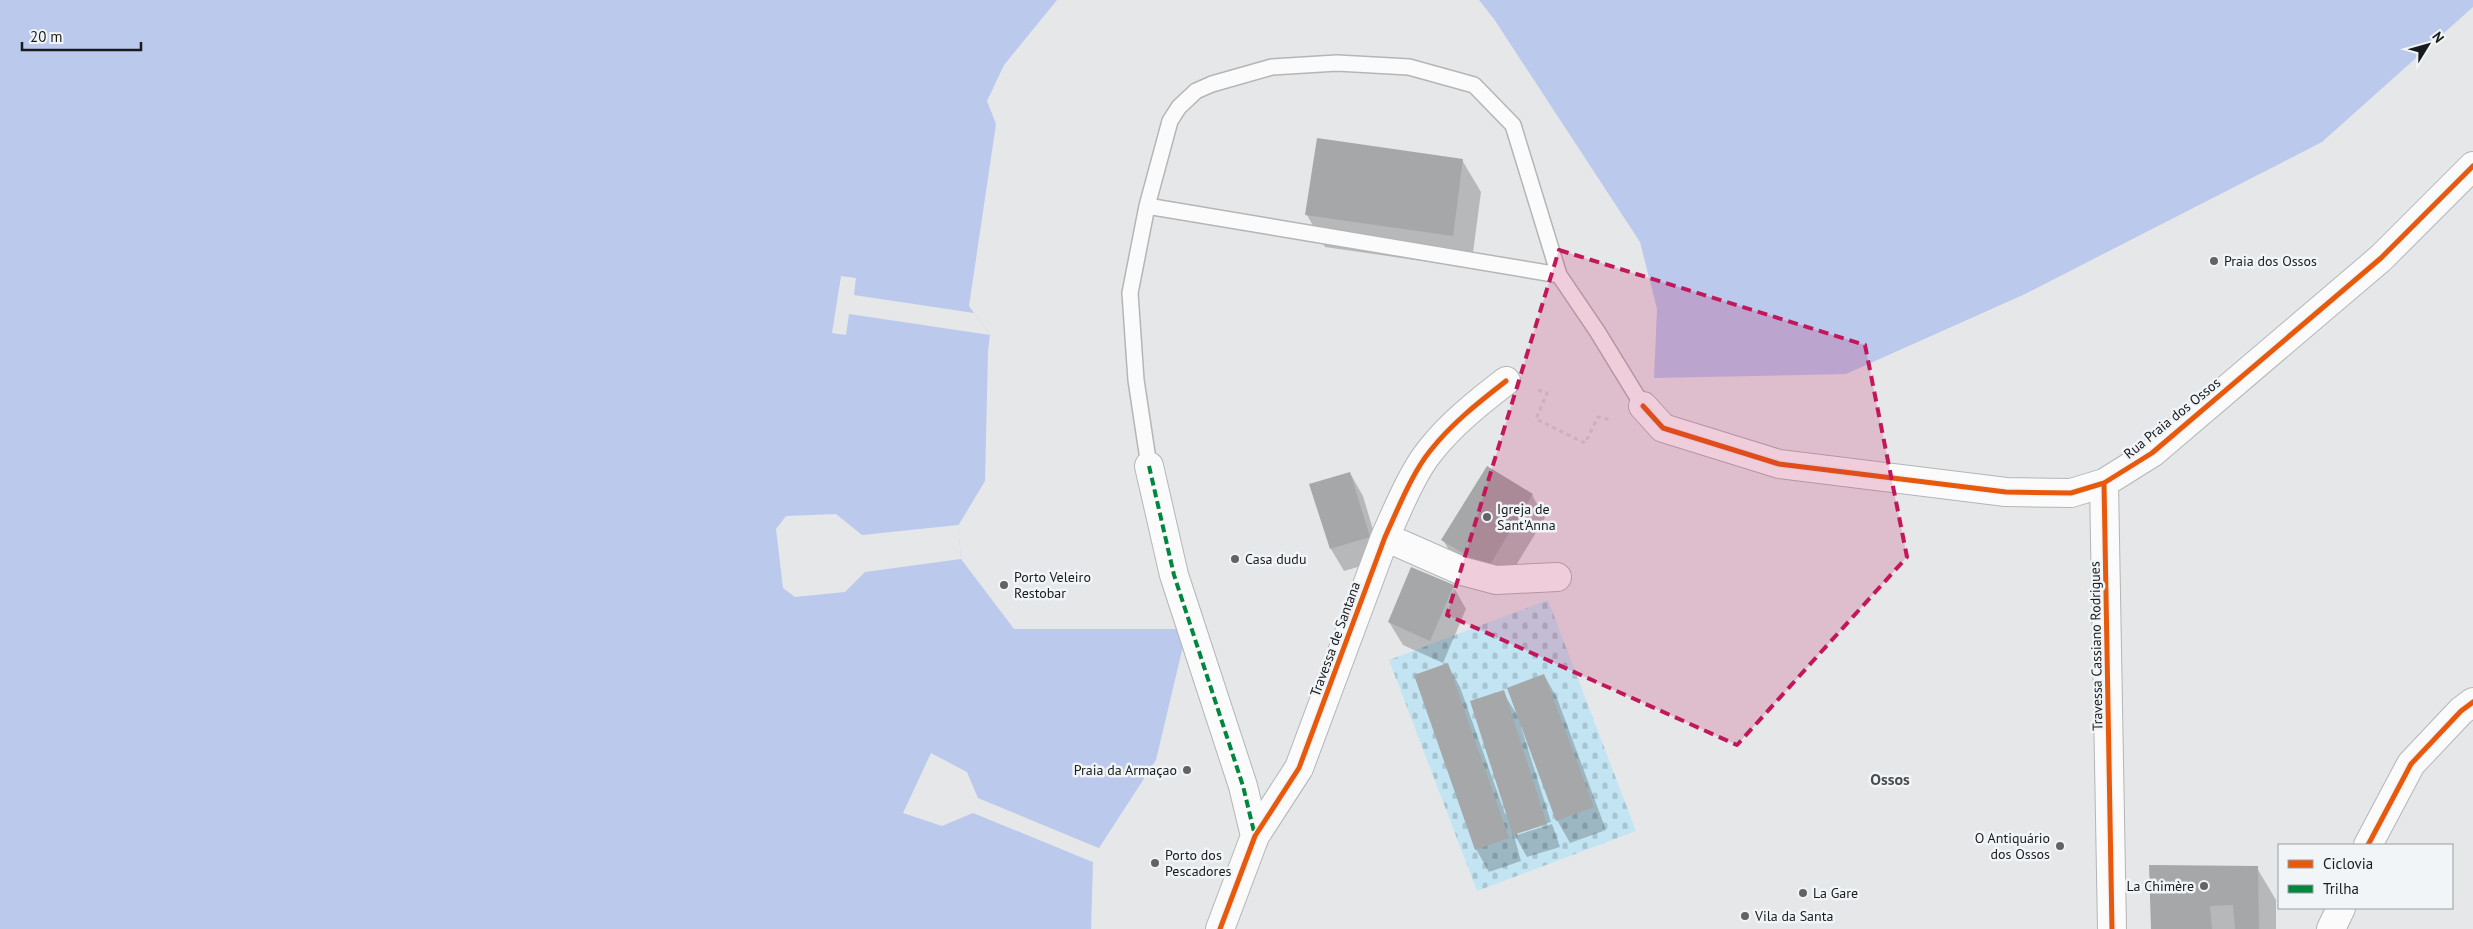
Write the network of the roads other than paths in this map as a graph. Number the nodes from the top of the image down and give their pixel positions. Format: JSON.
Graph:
{"nodes":[{"id":1,"x":2473,"y":166,"type":"edge"},
{"id":2,"x":1147,"y":206,"type":"junction"},
{"id":3,"x":1559,"y":276,"type":"junction"},
{"id":4,"x":1506,"y":381,"type":"road end"},
{"id":5,"x":1643,"y":406,"type":"joint"},
{"id":6,"x":1149,"y":466,"type":"joint"},
{"id":7,"x":2104,"y":483,"type":"junction"},
{"id":8,"x":1385,"y":537,"type":"junction"},
{"id":9,"x":1557,"y":577,"type":"dead end"},
{"id":10,"x":2473,"y":702,"type":"edge"},
{"id":11,"x":1255,"y":836,"type":"junction"},
{"id":12,"x":2369,"y":844,"type":"edge"},
{"id":13,"x":2341,"y":909,"type":"edge"},
{"id":14,"x":1220,"y":929,"type":"edge"},
{"id":15,"x":2112,"y":929,"type":"edge"},
{"id":16,"x":2331,"y":929,"type":"edge"}],
"edges":[{"from":1,"to":7,"type":"street","name":"Rua Praia dos Ossos"},
{"from":2,"to":3,"type":"lane"},
{"from":2,"to":3,"type":"lane"},
{"from":2,"to":6,"type":"lane"},
{"from":3,"to":5,"type":"lane"},
{"from":4,"to":8,"type":"street","name":"Travessa de Santana"},
{"from":5,"to":7,"type":"street","name":"Rua Praia dos Ossos"},
{"from":6,"to":11,"type":"street"},
{"from":7,"to":15,"type":"street","name":"Travessa Cassiano Rodrigues"},
{"from":8,"to":9,"type":"street"},
{"from":8,"to":11,"type":"street","name":"Travessa de Santana"},
{"from":10,"to":12,"type":"street"},
{"from":11,"to":14,"type":"street","name":"Travessa de Santana"},
{"from":13,"to":16,"type":"street"}]}
